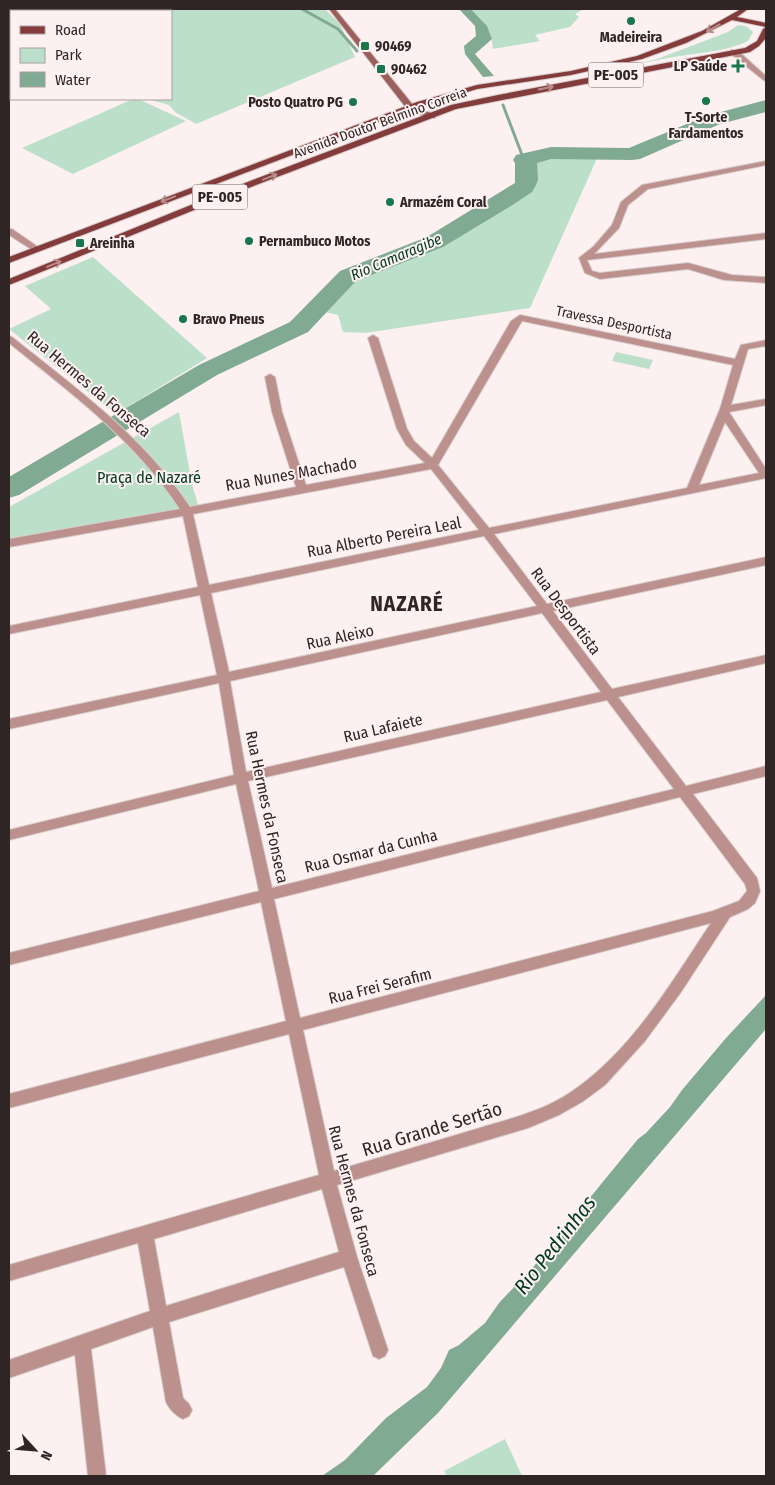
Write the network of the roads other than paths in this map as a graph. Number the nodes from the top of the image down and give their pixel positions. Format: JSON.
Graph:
{"nodes":[{"id":1,"x":332,"y":9,"type":"edge"},
{"id":2,"x":745,"y":9,"type":"edge"},
{"id":3,"x":731,"y":18,"type":"junction"},
{"id":4,"x":766,"y":25,"type":"edge"},
{"id":5,"x":766,"y":30,"type":"edge"},
{"id":6,"x":766,"y":48,"type":"edge"},
{"id":7,"x":748,"y":50,"type":"junction"},
{"id":8,"x":734,"y":52,"type":"junction"},
{"id":9,"x":766,"y":80,"type":"edge"},
{"id":10,"x":410,"y":107,"type":"junction"},
{"id":11,"x":432,"y":116,"type":"junction"},
{"id":12,"x":766,"y":163,"type":"edge"},
{"id":13,"x":9,"y":232,"type":"edge"},
{"id":14,"x":766,"y":236,"type":"edge"},
{"id":15,"x":37,"y":249,"type":"junction"},
{"id":16,"x":583,"y":258,"type":"junction"},
{"id":17,"x":9,"y":260,"type":"edge"},
{"id":18,"x":730,"y":276,"type":"junction"},
{"id":19,"x":720,"y":277,"type":"dead end"},
{"id":20,"x":766,"y":280,"type":"edge"},
{"id":21,"x":9,"y":282,"type":"edge"},
{"id":22,"x":373,"y":338,"type":"dead end"},
{"id":23,"x":9,"y":339,"type":"edge"},
{"id":24,"x":766,"y":343,"type":"edge"},
{"id":25,"x":738,"y":363,"type":"junction"},
{"id":26,"x":270,"y":377,"type":"dead end"},
{"id":27,"x":766,"y":402,"type":"edge"},
{"id":28,"x":724,"y":411,"type":"junction"},
{"id":29,"x":433,"y":465,"type":"junction"},
{"id":30,"x":766,"y":475,"type":"edge"},
{"id":31,"x":302,"y":488,"type":"junction"},
{"id":32,"x":692,"y":490,"type":"junction"},
{"id":33,"x":187,"y":511,"type":"junction"},
{"id":34,"x":486,"y":533,"type":"junction"},
{"id":35,"x":9,"y":543,"type":"edge"},
{"id":36,"x":766,"y":561,"type":"edge"},
{"id":37,"x":204,"y":590,"type":"junction"},
{"id":38,"x":545,"y":609,"type":"junction"},
{"id":39,"x":9,"y":630,"type":"edge"},
{"id":40,"x":766,"y":659,"type":"edge"},
{"id":41,"x":224,"y":679,"type":"junction"},
{"id":42,"x":610,"y":695,"type":"junction"},
{"id":43,"x":9,"y":724,"type":"edge"},
{"id":44,"x":766,"y":772,"type":"edge"},
{"id":45,"x":241,"y":778,"type":"junction"},
{"id":46,"x":684,"y":792,"type":"junction"},
{"id":47,"x":9,"y":834,"type":"edge"},
{"id":48,"x":267,"y":895,"type":"junction"},
{"id":49,"x":754,"y":895,"type":"joint"},
{"id":50,"x":726,"y":914,"type":"junction"},
{"id":51,"x":9,"y":959,"type":"edge"},
{"id":52,"x":294,"y":1026,"type":"junction"},
{"id":53,"x":9,"y":1101,"type":"edge"},
{"id":54,"x":328,"y":1181,"type":"junction"},
{"id":55,"x":145,"y":1235,"type":"junction"},
{"id":56,"x":349,"y":1257,"type":"junction"},
{"id":57,"x":9,"y":1273,"type":"edge"},
{"id":58,"x":161,"y":1316,"type":"junction"},
{"id":59,"x":82,"y":1344,"type":"junction"},
{"id":60,"x":379,"y":1350,"type":"dead end"},
{"id":61,"x":9,"y":1369,"type":"edge"},
{"id":62,"x":183,"y":1410,"type":"dead end"},
{"id":63,"x":97,"y":1476,"type":"edge"}],
"edges":[{"from":1,"to":10,"type":"street"},
{"from":2,"to":3,"type":"main road","name":"Avenida Doutor Belmino Correia","number":"PE-005"},
{"from":3,"to":4,"type":"main road"},
{"from":3,"to":10,"type":"main road","name":"Avenida Doutor Belmino Correia","number":"PE-005","one_way":true},
{"from":5,"to":7,"type":"main road"},
{"from":6,"to":7,"type":"main road","name":"Avenida Doutor Belmino Correia"},
{"from":7,"to":8,"type":"main road","name":"Avenida Doutor Belmino Correia","number":"PE-005"},
{"from":8,"to":9,"type":"street"},
{"from":11,"to":8,"type":"main road","name":"Avenida Doutor Belmino Correia","number":"PE-005","one_way":true},
{"from":10,"to":11,"type":"street"},
{"from":10,"to":15,"type":"main road","name":"Avenida Doutor Belmino Correia","number":"PE-005","one_way":true},
{"from":21,"to":11,"type":"main road","name":"Avenida Doutor Belmino Correia","number":"PE-005","one_way":true},
{"from":12,"to":16,"type":"street"},
{"from":13,"to":15,"type":"street"},
{"from":14,"to":16,"type":"street"},
{"from":15,"to":17,"type":"main road","name":"Avenida Doutor Belmino Correia","number":"PE-005"},
{"from":16,"to":18,"type":"street"},
{"from":18,"to":19,"type":"street"},
{"from":18,"to":20,"type":"street"},
{"from":22,"to":29,"type":"street","name":"Rua Desportista"},
{"from":23,"to":33,"type":"street","name":"Rua Hermes da Fonseca"},
{"from":24,"to":25,"type":"street"},
{"from":25,"to":28,"type":"street"},
{"from":25,"to":29,"type":"street","name":"Travessa Desportista"},
{"from":26,"to":31,"type":"street"},
{"from":27,"to":28,"type":"street"},
{"from":28,"to":30,"type":"street"},
{"from":28,"to":32,"type":"street"},
{"from":29,"to":31,"type":"street","name":"Rua Nunes Machado"},
{"from":29,"to":34,"type":"street","name":"Rua Desportista"},
{"from":30,"to":32,"type":"street","name":"Rua Alberto Pereira Leal"},
{"from":31,"to":33,"type":"street","name":"Rua Nunes Machado"},
{"from":32,"to":34,"type":"street","name":"Rua Alberto Pereira Leal"},
{"from":33,"to":35,"type":"street","name":"Rua Nunes Machado"},
{"from":33,"to":37,"type":"street","name":"Rua Hermes da Fonseca"},
{"from":34,"to":37,"type":"street","name":"Rua Alberto Pereira Leal"},
{"from":34,"to":38,"type":"street","name":"Rua Desportista"},
{"from":36,"to":38,"type":"street","name":"Rua Aleixo"},
{"from":37,"to":39,"type":"street","name":"Rua Alberto Pereira Leal"},
{"from":37,"to":41,"type":"street","name":"Rua Hermes da Fonseca"},
{"from":38,"to":41,"type":"street","name":"Rua Aleixo"},
{"from":38,"to":42,"type":"street","name":"Rua Desportista"},
{"from":40,"to":42,"type":"street","name":"Rua Lafaiete"},
{"from":41,"to":43,"type":"street","name":"Rua Aleixo"},
{"from":41,"to":45,"type":"street","name":"Rua Hermes da Fonseca"},
{"from":42,"to":45,"type":"street","name":"Rua Lafaiete"},
{"from":42,"to":46,"type":"street","name":"Rua Desportista"},
{"from":44,"to":46,"type":"street","name":"Rua Osmar da Cunha"},
{"from":45,"to":47,"type":"street","name":"Rua Lafaiete"},
{"from":45,"to":48,"type":"street","name":"Rua Hermes da Fonseca"},
{"from":46,"to":48,"type":"street","name":"Rua Osmar da Cunha"},
{"from":46,"to":49,"type":"street","name":"Rua Desportista"},
{"from":48,"to":51,"type":"street","name":"Rua Osmar da Cunha"},
{"from":48,"to":52,"type":"street","name":"Rua Hermes da Fonseca"},
{"from":49,"to":50,"type":"street","name":"Rua Frei Serafim"},
{"from":50,"to":52,"type":"street","name":"Rua Frei Serafim"},
{"from":50,"to":54,"type":"street","name":"Rua Grande Sertão"},
{"from":52,"to":53,"type":"street","name":"Rua Frei Serafim"},
{"from":52,"to":54,"type":"street","name":"Rua Hermes da Fonseca"},
{"from":54,"to":55,"type":"street","name":"Rua Grande Sertão"},
{"from":54,"to":56,"type":"street","name":"Rua Hermes da Fonseca"},
{"from":55,"to":57,"type":"street","name":"Rua Grande Sertão"},
{"from":55,"to":58,"type":"street"},
{"from":56,"to":58,"type":"street"},
{"from":56,"to":60,"type":"street","name":"Rua Hermes da Fonseca"},
{"from":58,"to":59,"type":"street"},
{"from":58,"to":62,"type":"street"},
{"from":59,"to":61,"type":"street"},
{"from":59,"to":63,"type":"street"}]}
